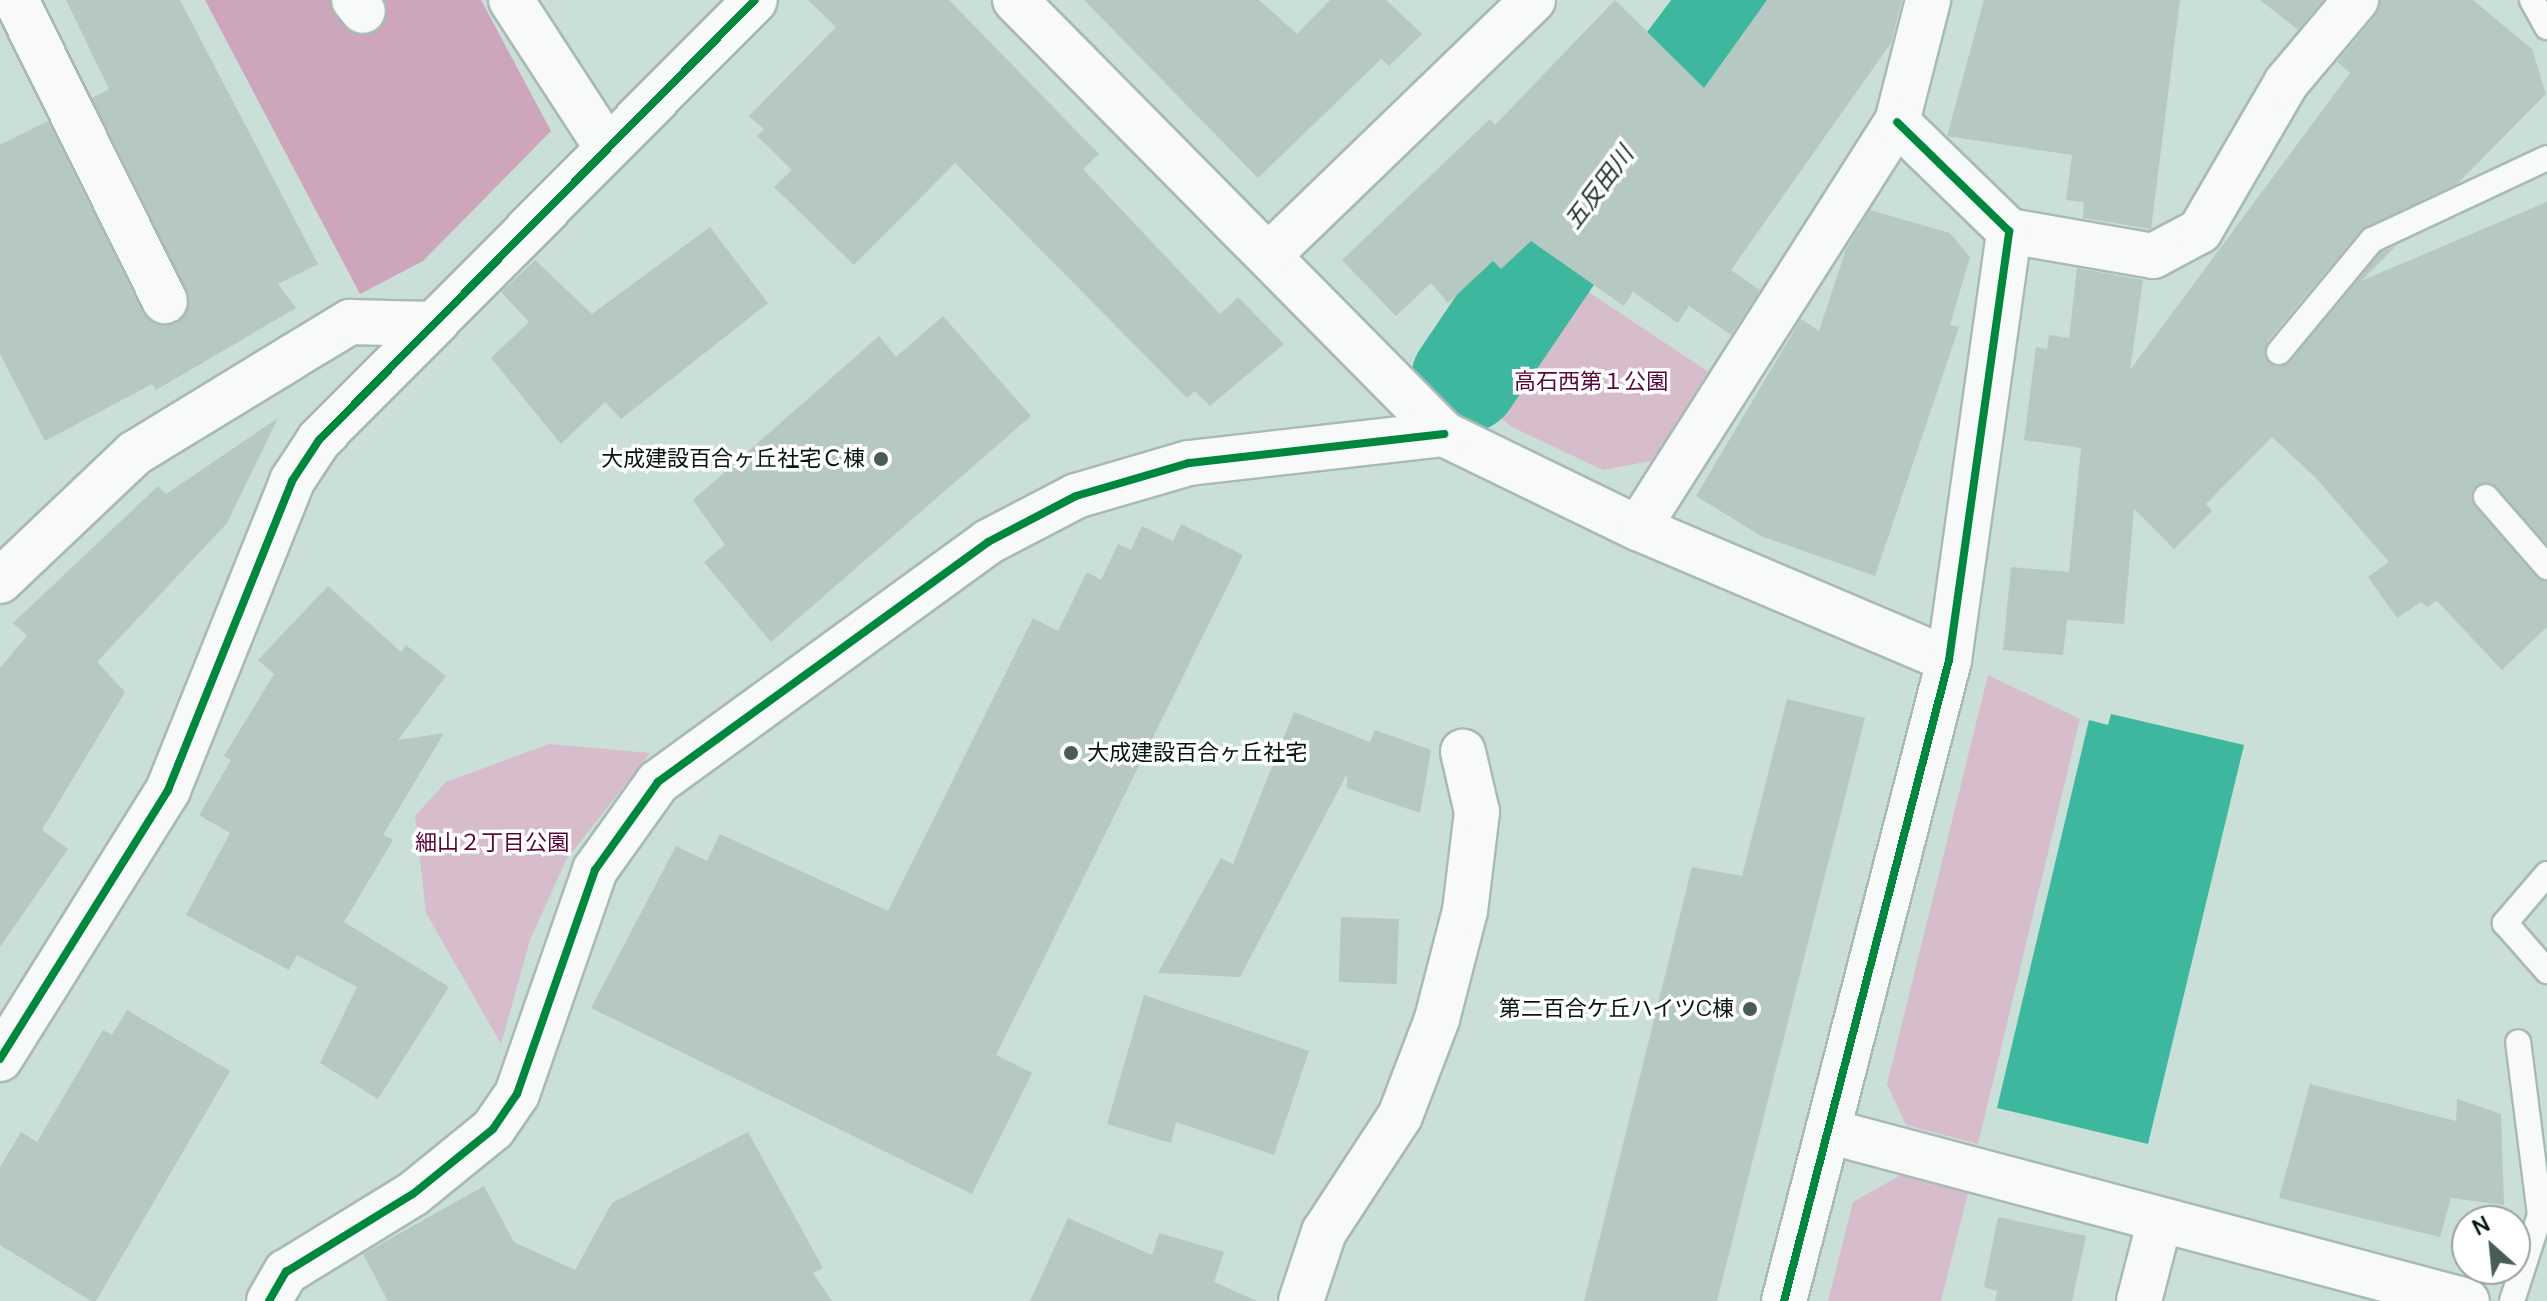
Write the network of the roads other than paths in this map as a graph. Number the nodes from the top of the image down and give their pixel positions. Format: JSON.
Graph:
{"nodes":[{"id":1,"x":16,"y":0,"type":"edge"},
{"id":2,"x":511,"y":0,"type":"edge"},
{"id":3,"x":755,"y":0,"type":"edge"},
{"id":4,"x":1015,"y":0,"type":"edge"},
{"id":5,"x":1533,"y":0,"type":"edge"},
{"id":6,"x":1928,"y":0,"type":"edge"},
{"id":7,"x":2356,"y":0,"type":"edge"},
{"id":8,"x":2532,"y":0,"type":"edge"},
{"id":9,"x":2547,"y":27,"type":"edge"},
{"id":10,"x":1897,"y":122,"type":"junction"},
{"id":11,"x":607,"y":148,"type":"junction"},
{"id":12,"x":2547,"y":158,"type":"edge"},
{"id":13,"x":2009,"y":231,"type":"junction"},
{"id":14,"x":1269,"y":255,"type":"junction"},
{"id":15,"x":165,"y":301,"type":"dead end"},
{"id":16,"x":430,"y":324,"type":"junction"},
{"id":17,"x":2279,"y":352,"type":"dead end"},
{"id":18,"x":1444,"y":434,"type":"junction"},
{"id":19,"x":2486,"y":497,"type":"dead end"},
{"id":20,"x":1638,"y":528,"type":"junction"},
{"id":21,"x":2547,"y":567,"type":"edge"},
{"id":22,"x":0,"y":581,"type":"edge"},
{"id":23,"x":1949,"y":660,"type":"junction"},
{"id":24,"x":1463,"y":752,"type":"dead end"},
{"id":25,"x":2547,"y":874,"type":"edge"},
{"id":26,"x":2547,"y":971,"type":"edge"},
{"id":27,"x":2518,"y":1042,"type":"dead end"},
{"id":28,"x":0,"y":1059,"type":"edge"},
{"id":29,"x":1828,"y":1131,"type":"junction"},
{"id":30,"x":2160,"y":1220,"type":"junction"},
{"id":31,"x":269,"y":1301,"type":"edge"},
{"id":32,"x":1301,"y":1301,"type":"edge"},
{"id":33,"x":1784,"y":1301,"type":"edge"},
{"id":34,"x":2139,"y":1301,"type":"edge"},
{"id":35,"x":2467,"y":1301,"type":"edge"},
{"id":36,"x":2512,"y":1301,"type":"edge"}],
"edges":[{"from":1,"to":15,"type":"street"},
{"from":2,"to":11,"type":"street"},
{"from":3,"to":11,"type":"street"},
{"from":4,"to":14,"type":"street"},
{"from":5,"to":14,"type":"street"},
{"from":6,"to":10,"type":"street"},
{"from":7,"to":13,"type":"street"},
{"from":8,"to":9,"type":"lane"},
{"from":10,"to":13,"type":"street"},
{"from":10,"to":20,"type":"street"},
{"from":11,"to":16,"type":"street"},
{"from":12,"to":17,"type":"lane"},
{"from":13,"to":23,"type":"street"},
{"from":14,"to":18,"type":"street"},
{"from":16,"to":22,"type":"street"},
{"from":16,"to":28,"type":"street"},
{"from":18,"to":20,"type":"street"},
{"from":18,"to":31,"type":"street"},
{"from":19,"to":21,"type":"lane"},
{"from":20,"to":23,"type":"street"},
{"from":23,"to":29,"type":"street"},
{"from":24,"to":32,"type":"street"},
{"from":25,"to":26,"type":"lane"},
{"from":27,"to":36,"type":"lane"},
{"from":29,"to":30,"type":"street"},
{"from":29,"to":33,"type":"street"},
{"from":30,"to":34,"type":"street"},
{"from":30,"to":35,"type":"street"}]}
